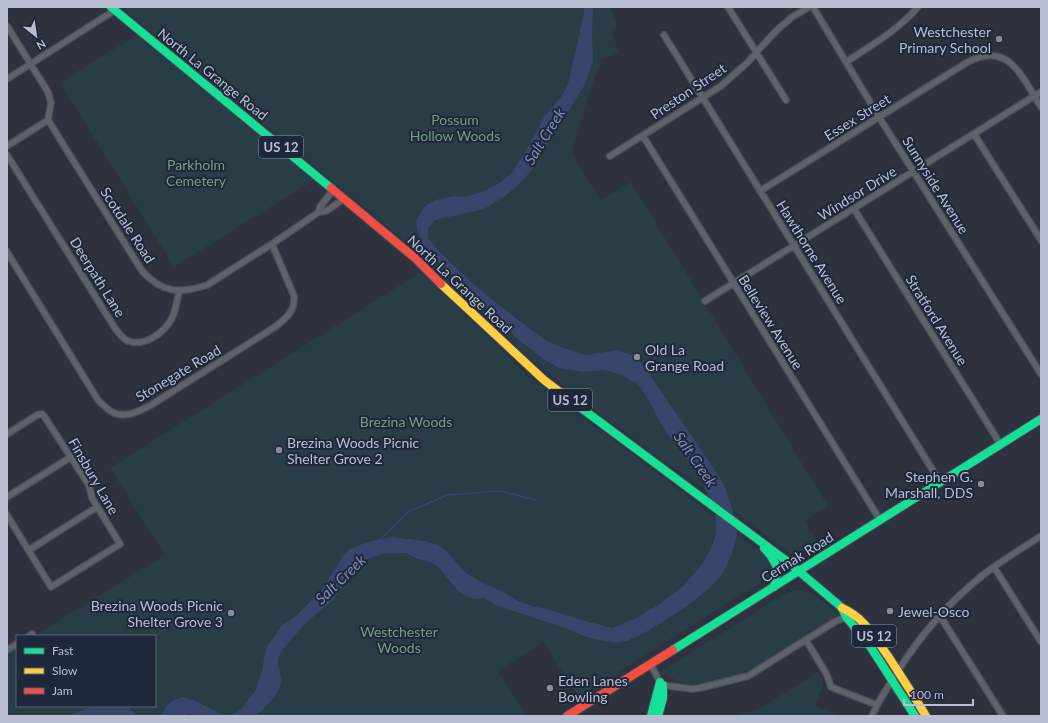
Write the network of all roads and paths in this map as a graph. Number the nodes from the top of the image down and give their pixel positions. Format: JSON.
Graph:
{"nodes":[{"id":1,"x":728,"y":7,"type":"edge"},
{"id":2,"x":809,"y":7,"type":"edge"},
{"id":3,"x":813,"y":7,"type":"edge"},
{"id":4,"x":918,"y":7,"type":"edge"},
{"id":5,"x":113,"y":9,"type":"edge"},
{"id":6,"x":7,"y":26,"type":"edge"},
{"id":7,"x":664,"y":35,"type":"dead end"},
{"id":8,"x":756,"y":53,"type":"junction"},
{"id":9,"x":846,"y":62,"type":"junction"},
{"id":10,"x":31,"y":64,"type":"junction"},
{"id":11,"x":7,"y":79,"type":"edge"},
{"id":12,"x":1041,"y":92,"type":"edge"},
{"id":13,"x":1034,"y":96,"type":"junction"},
{"id":14,"x":703,"y":98,"type":"junction"},
{"id":15,"x":786,"y":100,"type":"dead end"},
{"id":16,"x":1041,"y":107,"type":"edge"},
{"id":17,"x":879,"y":117,"type":"junction"},
{"id":18,"x":48,"y":120,"type":"junction"},
{"id":19,"x":974,"y":134,"type":"junction"},
{"id":20,"x":643,"y":136,"type":"junction"},
{"id":21,"x":7,"y":146,"type":"edge"},
{"id":22,"x":7,"y":154,"type":"edge"},
{"id":23,"x":610,"y":156,"type":"dead end"},
{"id":24,"x":914,"y":171,"type":"junction"},
{"id":25,"x":333,"y":190,"type":"junction"},
{"id":26,"x":760,"y":191,"type":"junction"},
{"id":27,"x":344,"y":199,"type":"junction"},
{"id":28,"x":854,"y":209,"type":"junction"},
{"id":29,"x":319,"y":212,"type":"junction"},
{"id":30,"x":1041,"y":240,"type":"edge"},
{"id":31,"x":272,"y":244,"type":"junction"},
{"id":32,"x":794,"y":246,"type":"junction"},
{"id":33,"x":7,"y":252,"type":"edge"},
{"id":34,"x":733,"y":283,"type":"junction"},
{"id":35,"x":179,"y":291,"type":"junction"},
{"id":36,"x":705,"y":300,"type":"dead end"},
{"id":37,"x":1041,"y":374,"type":"edge"},
{"id":38,"x":1041,"y":420,"type":"edge"},
{"id":39,"x":7,"y":434,"type":"edge"},
{"id":40,"x":1001,"y":445,"type":"junction"},
{"id":41,"x":71,"y":457,"type":"junction"},
{"id":42,"x":940,"y":482,"type":"junction"},
{"id":43,"x":7,"y":497,"type":"edge"},
{"id":44,"x":97,"y":507,"type":"junction"},
{"id":45,"x":7,"y":515,"type":"edge"},
{"id":46,"x":880,"y":520,"type":"junction"},
{"id":47,"x":752,"y":534,"type":"junction"},
{"id":48,"x":1041,"y":536,"type":"edge"},
{"id":49,"x":28,"y":550,"type":"junction"},
{"id":50,"x":994,"y":567,"type":"junction"},
{"id":51,"x":799,"y":571,"type":"junction"},
{"id":52,"x":774,"y":587,"type":"junction"},
{"id":53,"x":843,"y":612,"type":"junction"},
{"id":54,"x":940,"y":616,"type":"junction"},
{"id":55,"x":806,"y":640,"type":"junction"},
{"id":56,"x":1041,"y":642,"type":"edge"},
{"id":57,"x":16,"y":645,"type":"edge"},
{"id":58,"x":7,"y":650,"type":"edge"},
{"id":59,"x":651,"y":665,"type":"junction"},
{"id":60,"x":898,"y":671,"type":"junction"},
{"id":61,"x":893,"y":679,"type":"junction"},
{"id":62,"x":661,"y":684,"type":"junction"},
{"id":63,"x":877,"y":705,"type":"junction"},
{"id":64,"x":567,"y":716,"type":"edge"},
{"id":65,"x":651,"y":716,"type":"edge"},
{"id":66,"x":658,"y":716,"type":"edge"},
{"id":67,"x":872,"y":716,"type":"edge"},
{"id":68,"x":915,"y":716,"type":"edge"},
{"id":69,"x":926,"y":716,"type":"edge"},
{"id":70,"x":1003,"y":716,"type":"edge"}],
"edges":[{"from":1,"to":8,"type":"street"},
{"from":2,"to":8,"type":"street","name":"Preston Street"},
{"from":3,"to":9,"type":"street","name":"Sunnyside Avenue"},
{"from":4,"to":9,"type":"street"},
{"from":5,"to":10,"type":"street"},
{"from":5,"to":25,"type":"main road","name":"North La Grange Road","number":"US 12"},
{"from":6,"to":10,"type":"street"},
{"from":7,"to":14,"type":"street","name":"Hawthorne Avenue"},
{"from":8,"to":14,"type":"street","name":"Preston Street"},
{"from":8,"to":15,"type":"street"},
{"from":9,"to":17,"type":"street","name":"Sunnyside Avenue"},
{"from":10,"to":11,"type":"street"},
{"from":10,"to":18,"type":"street"},
{"from":12,"to":13,"type":"street","name":"Windsor Drive"},
{"from":13,"to":16,"type":"street","name":"Essex Street"},
{"from":13,"to":17,"type":"street","name":"Essex Street"},
{"from":13,"to":19,"type":"street","name":"Windsor Drive"},
{"from":14,"to":20,"type":"street","name":"Preston Street"},
{"from":14,"to":26,"type":"street","name":"Hawthorne Avenue"},
{"from":17,"to":24,"type":"street","name":"Sunnyside Avenue"},
{"from":17,"to":26,"type":"street","name":"Essex Street"},
{"from":18,"to":21,"type":"street"},
{"from":18,"to":35,"type":"street","name":"Scotdale Road"},
{"from":19,"to":24,"type":"street","name":"Windsor Drive"},
{"from":19,"to":30,"type":"street"},
{"from":20,"to":23,"type":"street","name":"Preston Street"},
{"from":20,"to":34,"type":"street","name":"Belleview Avenue"},
{"from":22,"to":35,"type":"street","name":"Deerpath Lane"},
{"from":24,"to":28,"type":"street","name":"Windsor Drive"},
{"from":24,"to":37,"type":"street","name":"Sunnyside Avenue"},
{"from":25,"to":27,"type":"main road","name":"North La Grange Road","number":"US 12"},
{"from":25,"to":29,"type":"street","name":"Scotdale Road"},
{"from":26,"to":32,"type":"street","name":"Hawthorne Avenue"},
{"from":27,"to":29,"type":"street","name":"Scotdale Road"},
{"from":27,"to":47,"type":"main road","name":"North La Grange Road","number":"US 12"},
{"from":28,"to":32,"type":"street","name":"Windsor Drive"},
{"from":28,"to":40,"type":"street","name":"Stratford Avenue"},
{"from":29,"to":31,"type":"street","name":"Scotdale Road"},
{"from":31,"to":33,"type":"street","name":"Stonegate Road"},
{"from":31,"to":35,"type":"street","name":"Scotdale Road"},
{"from":32,"to":34,"type":"street","name":"Windsor Drive"},
{"from":32,"to":42,"type":"street","name":"Hawthorne Avenue"},
{"from":34,"to":36,"type":"street","name":"Windsor Drive"},
{"from":34,"to":46,"type":"street","name":"Belleview Avenue"},
{"from":38,"to":40,"type":"main road","name":"Cermak Road"},
{"from":39,"to":41,"type":"street","name":"Finsbury Lane"},
{"from":40,"to":42,"type":"main road","name":"Cermak Road"},
{"from":41,"to":43,"type":"street"},
{"from":41,"to":44,"type":"street","name":"Finsbury Lane"},
{"from":42,"to":46,"type":"main road","name":"Cermak Road"},
{"from":44,"to":49,"type":"street"},
{"from":44,"to":49,"type":"street","name":"Finsbury Lane"},
{"from":45,"to":49,"type":"street"},
{"from":46,"to":51,"type":"main road","name":"Cermak Road"},
{"from":47,"to":51,"type":"main road","name":"North La Grange Road","number":"US 12"},
{"from":47,"to":52,"type":"main road"},
{"from":48,"to":50,"type":"street"},
{"from":50,"to":54,"type":"street"},
{"from":50,"to":56,"type":"street"},
{"from":51,"to":52,"type":"main road","name":"Cermak Road"},
{"from":51,"to":53,"type":"main road","number":"US 12"},
{"from":52,"to":59,"type":"main road","name":"Cermak Road"},
{"from":53,"to":55,"type":"street"},
{"from":53,"to":60,"type":"main road","number":"US 12"},
{"from":53,"to":61,"type":"main road","number":"US 12"},
{"from":54,"to":60,"type":"street"},
{"from":54,"to":70,"type":"street"},
{"from":55,"to":62,"type":"street"},
{"from":55,"to":63,"type":"street"},
{"from":57,"to":58,"type":"street"},
{"from":59,"to":62,"type":"street"},
{"from":59,"to":64,"type":"main road","name":"Cermak Road"},
{"from":60,"to":61,"type":"street"},
{"from":60,"to":69,"type":"main road","number":"US 12"},
{"from":61,"to":63,"type":"street"},
{"from":61,"to":68,"type":"main road","number":"US 12"},
{"from":62,"to":65,"type":"main road"},
{"from":62,"to":66,"type":"main road"},
{"from":63,"to":67,"type":"street"}]}
